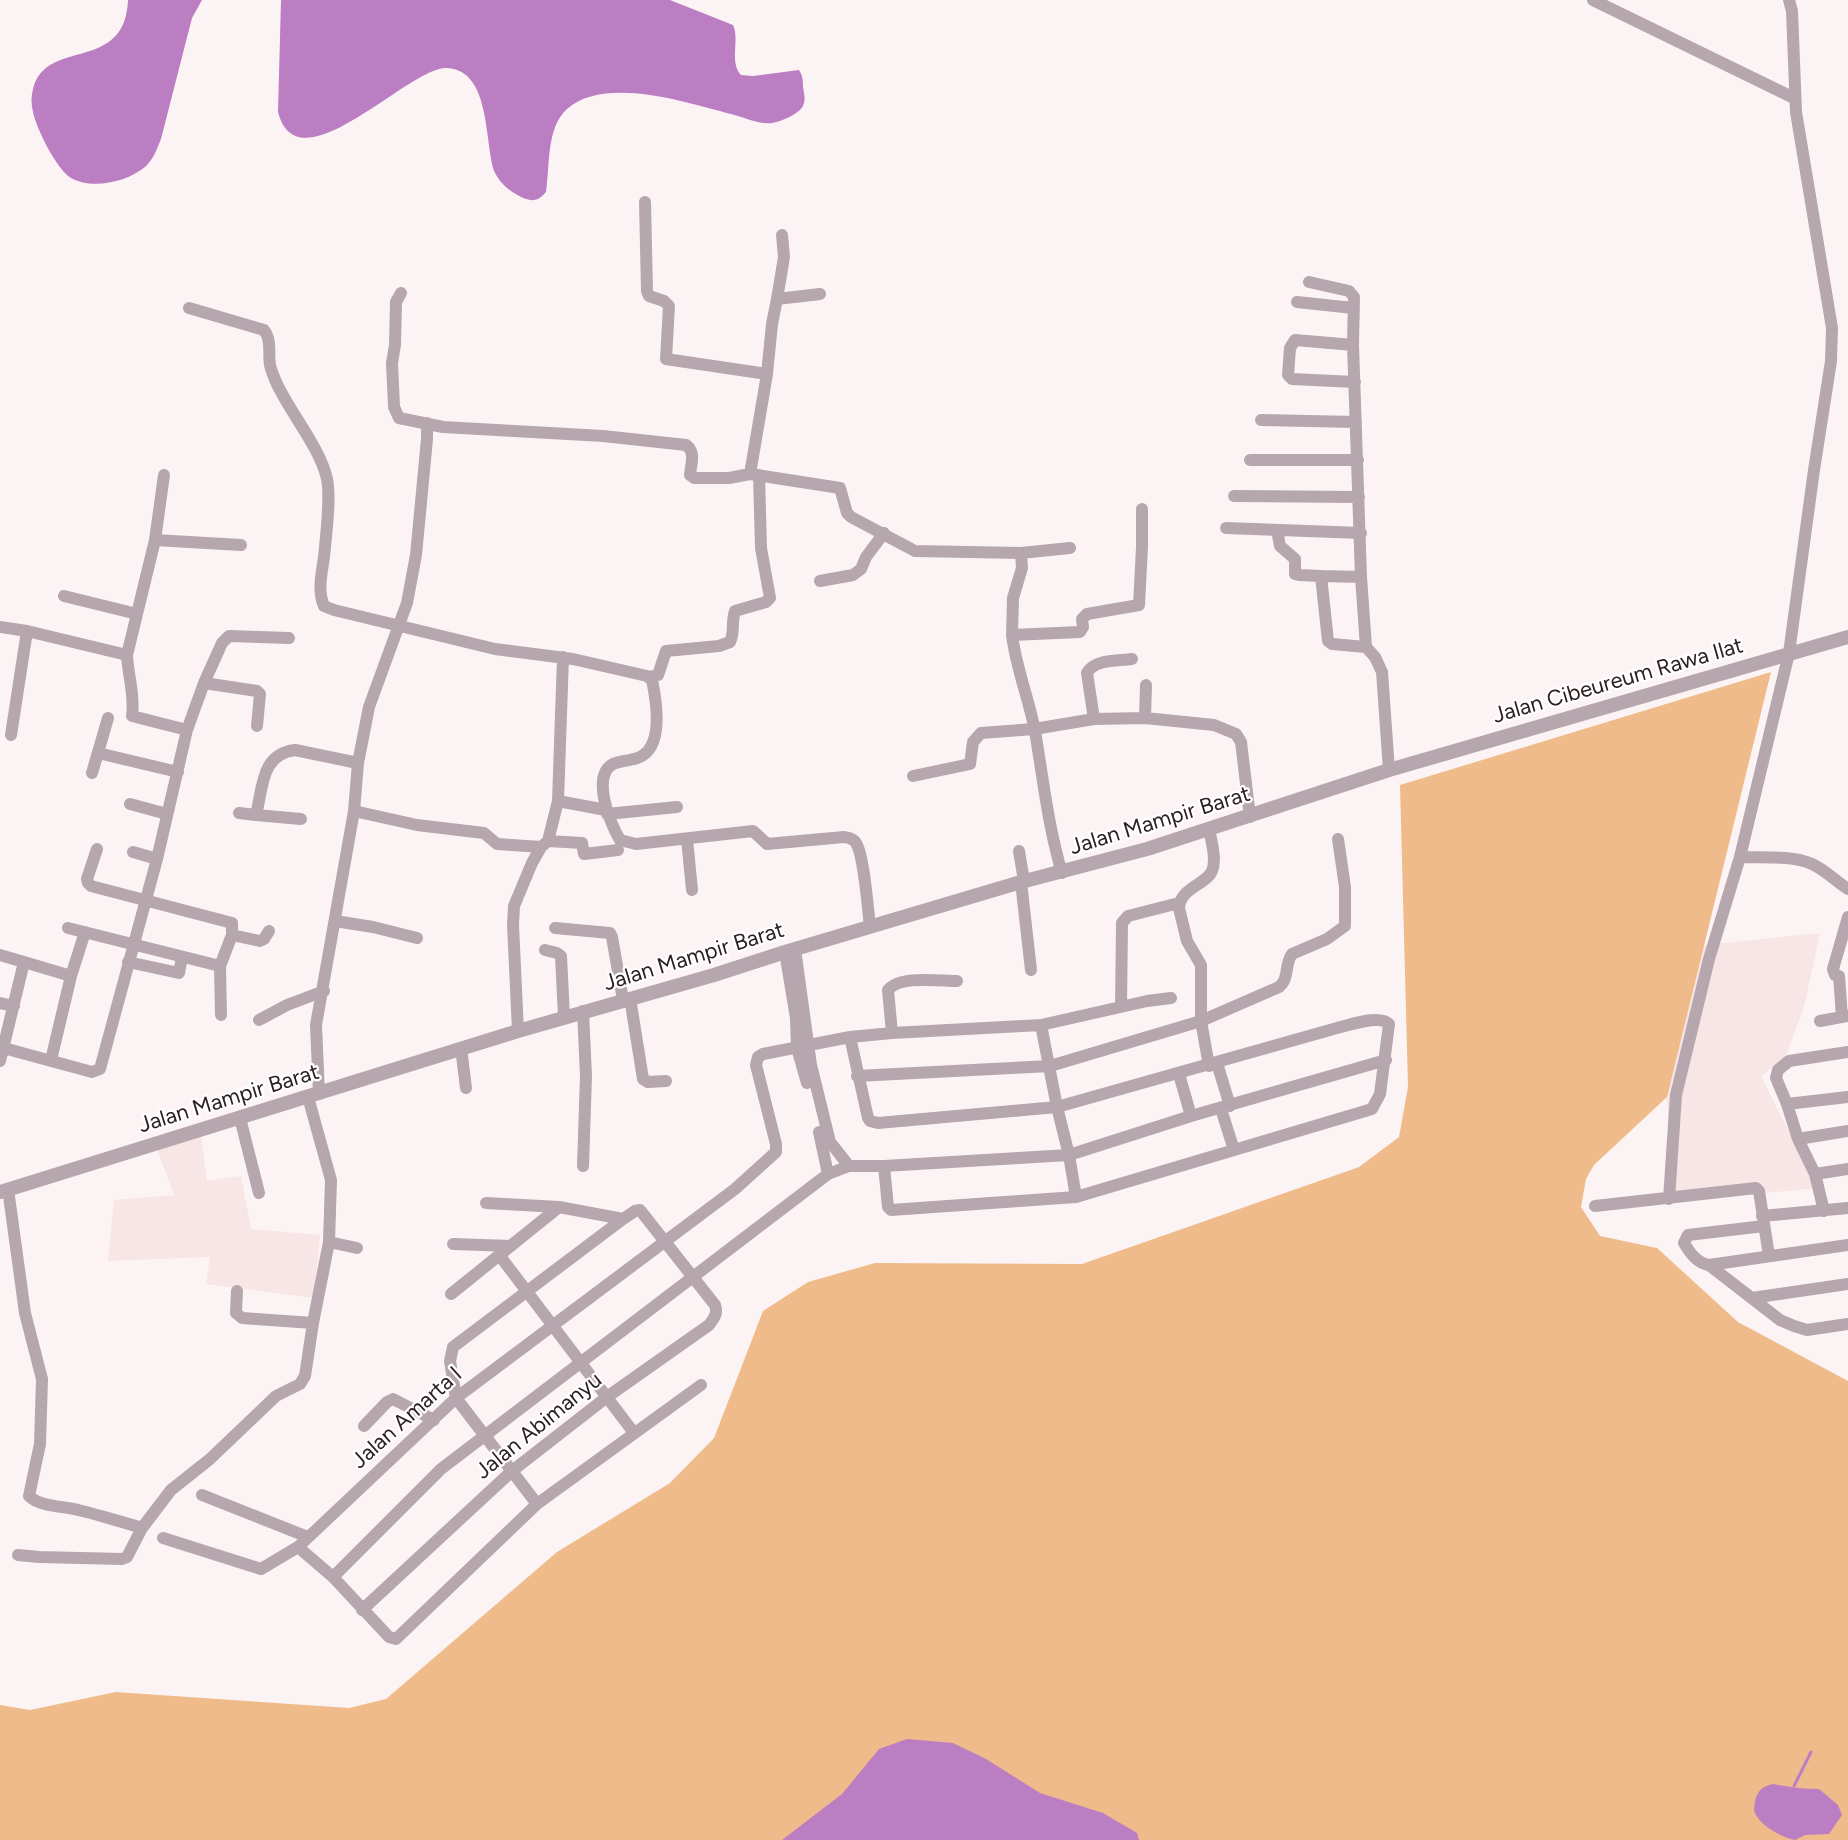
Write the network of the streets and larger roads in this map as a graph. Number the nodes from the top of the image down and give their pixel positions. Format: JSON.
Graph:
{"nodes":[{"id":1,"x":1593,"y":0,"type":"edge"},
{"id":2,"x":1789,"y":0,"type":"edge"},
{"id":3,"x":1794,"y":98,"type":"junction"},
{"id":4,"x":645,"y":202,"type":"dead end"},
{"id":5,"x":782,"y":235,"type":"dead end"},
{"id":6,"x":1309,"y":282,"type":"dead end"},
{"id":7,"x":401,"y":293,"type":"dead end"},
{"id":8,"x":820,"y":294,"type":"dead end"},
{"id":9,"x":777,"y":299,"type":"junction"},
{"id":10,"x":1297,"y":302,"type":"dead end"},
{"id":11,"x":189,"y":308,"type":"dead end"},
{"id":12,"x":1353,"y":308,"type":"junction"},
{"id":13,"x":1353,"y":345,"type":"junction"},
{"id":14,"x":767,"y":374,"type":"junction"},
{"id":15,"x":1355,"y":382,"type":"junction"},
{"id":16,"x":1261,"y":420,"type":"dead end"},
{"id":17,"x":1356,"y":422,"type":"junction"},
{"id":18,"x":427,"y":423,"type":"junction"},
{"id":19,"x":1250,"y":460,"type":"dead end"},
{"id":20,"x":1358,"y":460,"type":"junction"},
{"id":21,"x":755,"y":474,"type":"junction"},
{"id":22,"x":164,"y":475,"type":"dead end"},
{"id":23,"x":1234,"y":496,"type":"dead end"},
{"id":24,"x":1359,"y":497,"type":"junction"},
{"id":25,"x":1142,"y":509,"type":"dead end"},
{"id":26,"x":1226,"y":528,"type":"dead end"},
{"id":27,"x":1277,"y":530,"type":"junction"},
{"id":28,"x":884,"y":533,"type":"junction"},
{"id":29,"x":1360,"y":533,"type":"junction"},
{"id":30,"x":155,"y":540,"type":"junction"},
{"id":31,"x":241,"y":545,"type":"dead end"},
{"id":32,"x":1070,"y":548,"type":"dead end"},
{"id":33,"x":1021,"y":553,"type":"junction"},
{"id":34,"x":1321,"y":576,"type":"junction"},
{"id":35,"x":1361,"y":577,"type":"junction"},
{"id":36,"x":820,"y":581,"type":"dead end"},
{"id":37,"x":64,"y":596,"type":"dead end"},
{"id":38,"x":137,"y":614,"type":"junction"},
{"id":39,"x":400,"y":626,"type":"junction"},
{"id":40,"x":0,"y":627,"type":"edge"},
{"id":41,"x":27,"y":631,"type":"junction"},
{"id":42,"x":1012,"y":635,"type":"junction"},
{"id":43,"x":1848,"y":637,"type":"edge"},
{"id":44,"x":289,"y":638,"type":"dead end"},
{"id":45,"x":1790,"y":643,"type":"junction"},
{"id":46,"x":1366,"y":647,"type":"junction"},
{"id":47,"x":127,"y":655,"type":"junction"},
{"id":48,"x":563,"y":657,"type":"junction"},
{"id":49,"x":1132,"y":659,"type":"dead end"},
{"id":50,"x":649,"y":677,"type":"junction"},
{"id":51,"x":204,"y":683,"type":"junction"},
{"id":52,"x":1146,"y":685,"type":"dead end"},
{"id":53,"x":108,"y":718,"type":"dead end"},
{"id":54,"x":1145,"y":718,"type":"junction"},
{"id":55,"x":1094,"y":719,"type":"junction"},
{"id":56,"x":257,"y":726,"type":"dead end"},
{"id":57,"x":1034,"y":729,"type":"junction"},
{"id":58,"x":188,"y":730,"type":"junction"},
{"id":59,"x":11,"y":735,"type":"dead end"},
{"id":60,"x":98,"y":753,"type":"junction"},
{"id":61,"x":358,"y":763,"type":"junction"},
{"id":62,"x":1395,"y":769,"type":"junction"},
{"id":63,"x":178,"y":772,"type":"junction"},
{"id":64,"x":92,"y":773,"type":"dead end"},
{"id":65,"x":913,"y":776,"type":"dead end"},
{"id":66,"x":558,"y":801,"type":"junction"},
{"id":67,"x":130,"y":804,"type":"dead end"},
{"id":68,"x":677,"y":807,"type":"dead end"},
{"id":69,"x":354,"y":811,"type":"junction"},
{"id":70,"x":606,"y":812,"type":"junction"},
{"id":71,"x":239,"y":813,"type":"dead end"},
{"id":72,"x":167,"y":814,"type":"junction"},
{"id":73,"x":256,"y":815,"type":"junction"},
{"id":74,"x":1250,"y":817,"type":"junction"},
{"id":75,"x":301,"y":819,"type":"dead end"},
{"id":76,"x":1209,"y":828,"type":"junction"},
{"id":77,"x":687,"y":839,"type":"junction"},
{"id":78,"x":1338,"y":839,"type":"dead end"},
{"id":79,"x":544,"y":844,"type":"junction"},
{"id":80,"x":97,"y":849,"type":"dead end"},
{"id":81,"x":618,"y":850,"type":"dead end"},
{"id":82,"x":1019,"y":851,"type":"dead end"},
{"id":83,"x":133,"y":852,"type":"dead end"},
{"id":84,"x":1740,"y":857,"type":"junction"},
{"id":85,"x":157,"y":860,"type":"junction"},
{"id":86,"x":1062,"y":873,"type":"junction"},
{"id":87,"x":1023,"y":881,"type":"junction"},
{"id":88,"x":1848,"y":889,"type":"edge"},
{"id":89,"x":692,"y":890,"type":"dead end"},
{"id":90,"x":146,"y":900,"type":"junction"},
{"id":91,"x":1179,"y":903,"type":"junction"},
{"id":92,"x":1848,"y":917,"type":"edge"},
{"id":93,"x":335,"y":921,"type":"junction"},
{"id":94,"x":870,"y":927,"type":"junction"},
{"id":95,"x":68,"y":928,"type":"dead end"},
{"id":96,"x":555,"y":928,"type":"dead end"},
{"id":97,"x":269,"y":931,"type":"dead end"},
{"id":98,"x":85,"y":932,"type":"junction"},
{"id":99,"x":232,"y":935,"type":"junction"},
{"id":100,"x":417,"y":938,"type":"dead end"},
{"id":101,"x":133,"y":944,"type":"junction"},
{"id":102,"x":545,"y":950,"type":"dead end"},
{"id":103,"x":790,"y":950,"type":"junction"},
{"id":104,"x":0,"y":955,"type":"edge"},
{"id":105,"x":183,"y":957,"type":"junction"},
{"id":106,"x":24,"y":962,"type":"junction"},
{"id":107,"x":128,"y":962,"type":"junction"},
{"id":108,"x":220,"y":966,"type":"junction"},
{"id":109,"x":1031,"y":970,"type":"dead end"},
{"id":110,"x":1843,"y":975,"type":"edge"},
{"id":111,"x":71,"y":976,"type":"junction"},
{"id":112,"x":957,"y":981,"type":"dead end"},
{"id":113,"x":324,"y":992,"type":"junction"},
{"id":114,"x":1171,"y":998,"type":"dead end"},
{"id":115,"x":626,"y":999,"type":"junction"},
{"id":116,"x":0,"y":1003,"type":"edge"},
{"id":117,"x":14,"y":1006,"type":"junction"},
{"id":118,"x":1121,"y":1006,"type":"junction"},
{"id":119,"x":583,"y":1011,"type":"junction"},
{"id":120,"x":221,"y":1015,"type":"dead end"},
{"id":121,"x":1845,"y":1016,"type":"edge"},
{"id":122,"x":564,"y":1017,"type":"junction"},
{"id":123,"x":259,"y":1020,"type":"dead end"},
{"id":124,"x":1820,"y":1020,"type":"dead end"},
{"id":125,"x":1201,"y":1021,"type":"junction"},
{"id":126,"x":1041,"y":1025,"type":"junction"},
{"id":127,"x":518,"y":1030,"type":"junction"},
{"id":128,"x":892,"y":1033,"type":"junction"},
{"id":129,"x":850,"y":1037,"type":"junction"},
{"id":130,"x":2,"y":1047,"type":"edge"},
{"id":131,"x":802,"y":1047,"type":"junction"},
{"id":132,"x":460,"y":1048,"type":"junction"},
{"id":133,"x":1848,"y":1052,"type":"edge"},
{"id":134,"x":51,"y":1060,"type":"junction"},
{"id":135,"x":1386,"y":1060,"type":"junction"},
{"id":136,"x":0,"y":1061,"type":"edge"},
{"id":137,"x":1213,"y":1064,"type":"junction"},
{"id":138,"x":1050,"y":1066,"type":"junction"},
{"id":139,"x":1179,"y":1074,"type":"junction"},
{"id":140,"x":857,"y":1076,"type":"junction"},
{"id":141,"x":666,"y":1082,"type":"dead end"},
{"id":142,"x":465,"y":1088,"type":"dead end"},
{"id":143,"x":314,"y":1095,"type":"junction"},
{"id":144,"x":1848,"y":1097,"type":"edge"},
{"id":145,"x":1787,"y":1104,"type":"junction"},
{"id":146,"x":1057,"y":1107,"type":"junction"},
{"id":147,"x":1225,"y":1107,"type":"junction"},
{"id":148,"x":1191,"y":1116,"type":"junction"},
{"id":149,"x":240,"y":1118,"type":"junction"},
{"id":150,"x":1848,"y":1131,"type":"edge"},
{"id":151,"x":1798,"y":1139,"type":"junction"},
{"id":152,"x":826,"y":1144,"type":"junction"},
{"id":153,"x":1234,"y":1150,"type":"junction"},
{"id":154,"x":1069,"y":1155,"type":"junction"},
{"id":155,"x":583,"y":1166,"type":"dead end"},
{"id":156,"x":849,"y":1166,"type":"junction"},
{"id":157,"x":884,"y":1166,"type":"junction"},
{"id":158,"x":1848,"y":1169,"type":"edge"},
{"id":159,"x":828,"y":1174,"type":"junction"},
{"id":160,"x":1815,"y":1174,"type":"junction"},
{"id":161,"x":4,"y":1191,"type":"edge"},
{"id":162,"x":259,"y":1193,"type":"dead end"},
{"id":163,"x":1076,"y":1197,"type":"junction"},
{"id":164,"x":1670,"y":1199,"type":"junction"},
{"id":165,"x":486,"y":1203,"type":"dead end"},
{"id":166,"x":1595,"y":1206,"type":"dead end"},
{"id":167,"x":559,"y":1208,"type":"junction"},
{"id":168,"x":1848,"y":1208,"type":"edge"},
{"id":169,"x":1824,"y":1211,"type":"junction"},
{"id":170,"x":623,"y":1219,"type":"junction"},
{"id":171,"x":1763,"y":1221,"type":"junction"},
{"id":172,"x":666,"y":1240,"type":"junction"},
{"id":173,"x":329,"y":1242,"type":"junction"},
{"id":174,"x":453,"y":1244,"type":"dead end"},
{"id":175,"x":1848,"y":1245,"type":"edge"},
{"id":176,"x":511,"y":1246,"type":"junction"},
{"id":177,"x":357,"y":1248,"type":"dead end"},
{"id":178,"x":500,"y":1256,"type":"junction"},
{"id":179,"x":1768,"y":1256,"type":"junction"},
{"id":180,"x":1709,"y":1265,"type":"junction"},
{"id":181,"x":695,"y":1277,"type":"junction"},
{"id":182,"x":1848,"y":1284,"type":"edge"},
{"id":183,"x":237,"y":1292,"type":"dead end"},
{"id":184,"x":527,"y":1292,"type":"junction"},
{"id":185,"x":451,"y":1294,"type":"dead end"},
{"id":186,"x":1752,"y":1298,"type":"junction"},
{"id":187,"x":313,"y":1323,"type":"junction"},
{"id":188,"x":1848,"y":1324,"type":"edge"},
{"id":189,"x":553,"y":1327,"type":"junction"},
{"id":190,"x":581,"y":1362,"type":"junction"},
{"id":191,"x":701,"y":1385,"type":"dead end"},
{"id":192,"x":607,"y":1397,"type":"junction"},
{"id":193,"x":456,"y":1398,"type":"junction"},
{"id":194,"x":434,"y":1420,"type":"junction"},
{"id":195,"x":364,"y":1426,"type":"dead end"},
{"id":196,"x":634,"y":1433,"type":"junction"},
{"id":197,"x":484,"y":1435,"type":"junction"},
{"id":198,"x":512,"y":1471,"type":"junction"},
{"id":199,"x":202,"y":1496,"type":"dead end"},
{"id":200,"x":537,"y":1504,"type":"junction"},
{"id":201,"x":142,"y":1528,"type":"junction"},
{"id":202,"x":308,"y":1537,"type":"junction"},
{"id":203,"x":163,"y":1538,"type":"dead end"},
{"id":204,"x":298,"y":1547,"type":"junction"},
{"id":205,"x":18,"y":1555,"type":"dead end"},
{"id":206,"x":333,"y":1577,"type":"junction"},
{"id":207,"x":362,"y":1610,"type":"junction"}],
"edges":[{"from":1,"to":3,"type":"street"},
{"from":2,"to":3,"type":"street"},
{"from":3,"to":45,"type":"street"},
{"from":4,"to":14,"type":"street"},
{"from":5,"to":9,"type":"street"},
{"from":6,"to":12,"type":"street"},
{"from":7,"to":18,"type":"street"},
{"from":8,"to":9,"type":"street"},
{"from":9,"to":14,"type":"street"},
{"from":10,"to":12,"type":"street"},
{"from":11,"to":39,"type":"street"},
{"from":12,"to":13,"type":"street"},
{"from":13,"to":15,"type":"street"},
{"from":13,"to":15,"type":"street"},
{"from":14,"to":21,"type":"street"},
{"from":15,"to":17,"type":"street"},
{"from":16,"to":17,"type":"street"},
{"from":17,"to":20,"type":"street"},
{"from":18,"to":21,"type":"street"},
{"from":18,"to":39,"type":"street"},
{"from":19,"to":20,"type":"street"},
{"from":20,"to":24,"type":"street"},
{"from":21,"to":28,"type":"street"},
{"from":21,"to":50,"type":"street"},
{"from":22,"to":30,"type":"street"},
{"from":23,"to":24,"type":"street"},
{"from":24,"to":29,"type":"street"},
{"from":25,"to":42,"type":"street"},
{"from":26,"to":27,"type":"street"},
{"from":27,"to":29,"type":"street"},
{"from":27,"to":34,"type":"street"},
{"from":28,"to":33,"type":"street"},
{"from":28,"to":36,"type":"street"},
{"from":29,"to":35,"type":"street"},
{"from":30,"to":31,"type":"street"},
{"from":30,"to":38,"type":"street"},
{"from":32,"to":33,"type":"street"},
{"from":33,"to":42,"type":"street"},
{"from":34,"to":35,"type":"street"},
{"from":34,"to":46,"type":"street"},
{"from":35,"to":46,"type":"street"},
{"from":37,"to":38,"type":"street"},
{"from":38,"to":47,"type":"street"},
{"from":39,"to":48,"type":"street"},
{"from":39,"to":61,"type":"street"},
{"from":40,"to":41,"type":"street"},
{"from":41,"to":47,"type":"street"},
{"from":41,"to":59,"type":"street"},
{"from":42,"to":57,"type":"street"},
{"from":43,"to":45,"type":"street","name":"Jalan Cibeureum Rawa Ilat"},
{"from":44,"to":51,"type":"street"},
{"from":45,"to":62,"type":"street","name":"Jalan Cibeureum Rawa Ilat"},
{"from":45,"to":84,"type":"street"},
{"from":46,"to":62,"type":"street"},
{"from":47,"to":58,"type":"street"},
{"from":48,"to":50,"type":"street"},
{"from":48,"to":66,"type":"street"},
{"from":49,"to":55,"type":"street"},
{"from":50,"to":70,"type":"street"},
{"from":51,"to":56,"type":"street"},
{"from":51,"to":58,"type":"street"},
{"from":52,"to":54,"type":"street"},
{"from":53,"to":60,"type":"street"},
{"from":54,"to":55,"type":"street"},
{"from":54,"to":74,"type":"street"},
{"from":55,"to":57,"type":"street"},
{"from":57,"to":65,"type":"street"},
{"from":57,"to":86,"type":"street"},
{"from":58,"to":63,"type":"street"},
{"from":60,"to":63,"type":"street"},
{"from":60,"to":64,"type":"street"},
{"from":61,"to":69,"type":"street"},
{"from":61,"to":73,"type":"street"},
{"from":62,"to":74,"type":"street","name":"Jalan Mampir Barat"},
{"from":63,"to":72,"type":"street"},
{"from":66,"to":70,"type":"street"},
{"from":66,"to":79,"type":"street"},
{"from":67,"to":72,"type":"street"},
{"from":68,"to":70,"type":"street"},
{"from":69,"to":79,"type":"street"},
{"from":69,"to":93,"type":"street"},
{"from":70,"to":77,"type":"street"},
{"from":71,"to":73,"type":"street"},
{"from":72,"to":85,"type":"street"},
{"from":73,"to":75,"type":"street"},
{"from":74,"to":76,"type":"street","name":"Jalan Mampir Barat"},
{"from":76,"to":86,"type":"street","name":"Jalan Mampir Barat"},
{"from":76,"to":91,"type":"street"},
{"from":77,"to":89,"type":"street"},
{"from":77,"to":94,"type":"street"},
{"from":78,"to":125,"type":"street"},
{"from":79,"to":81,"type":"street"},
{"from":79,"to":127,"type":"street"},
{"from":80,"to":90,"type":"street"},
{"from":82,"to":87,"type":"street"},
{"from":83,"to":85,"type":"street"},
{"from":84,"to":88,"type":"street"},
{"from":84,"to":164,"type":"street"},
{"from":85,"to":90,"type":"street"},
{"from":86,"to":87,"type":"street","name":"Jalan Mampir Barat"},
{"from":87,"to":94,"type":"street","name":"Jalan Mampir Barat"},
{"from":87,"to":109,"type":"street"},
{"from":90,"to":99,"type":"street"},
{"from":90,"to":101,"type":"street"},
{"from":91,"to":118,"type":"street"},
{"from":91,"to":125,"type":"street"},
{"from":92,"to":110,"type":"street"},
{"from":93,"to":100,"type":"street"},
{"from":93,"to":113,"type":"street"},
{"from":94,"to":103,"type":"street","name":"Jalan Mampir Barat"},
{"from":95,"to":98,"type":"street"},
{"from":96,"to":115,"type":"street"},
{"from":97,"to":99,"type":"street"},
{"from":98,"to":101,"type":"street"},
{"from":98,"to":111,"type":"street"},
{"from":99,"to":108,"type":"street"},
{"from":101,"to":105,"type":"street"},
{"from":101,"to":107,"type":"street"},
{"from":102,"to":122,"type":"street"},
{"from":103,"to":115,"type":"street","name":"Jalan Mampir Barat"},
{"from":103,"to":131,"type":"street"},
{"from":104,"to":106,"type":"street"},
{"from":105,"to":107,"type":"street"},
{"from":105,"to":108,"type":"street"},
{"from":106,"to":111,"type":"street"},
{"from":106,"to":117,"type":"street"},
{"from":107,"to":134,"type":"street"},
{"from":108,"to":120,"type":"street"},
{"from":110,"to":121,"type":"street"},
{"from":111,"to":134,"type":"street"},
{"from":112,"to":128,"type":"street"},
{"from":113,"to":123,"type":"street"},
{"from":113,"to":143,"type":"street"},
{"from":114,"to":118,"type":"street"},
{"from":115,"to":119,"type":"street","name":"Jalan Mampir Barat"},
{"from":115,"to":141,"type":"street"},
{"from":116,"to":117,"type":"street"},
{"from":117,"to":130,"type":"street"},
{"from":118,"to":126,"type":"street"},
{"from":119,"to":122,"type":"street","name":"Jalan Mampir Barat"},
{"from":119,"to":155,"type":"street"},
{"from":121,"to":124,"type":"street"},
{"from":122,"to":127,"type":"street","name":"Jalan Mampir Barat"},
{"from":125,"to":137,"type":"street"},
{"from":125,"to":138,"type":"street"},
{"from":126,"to":128,"type":"street"},
{"from":126,"to":138,"type":"street"},
{"from":127,"to":132,"type":"street","name":"Jalan Mampir Barat"},
{"from":128,"to":129,"type":"street"},
{"from":129,"to":131,"type":"street"},
{"from":129,"to":140,"type":"street"},
{"from":130,"to":134,"type":"street"},
{"from":130,"to":136,"type":"street"},
{"from":131,"to":152,"type":"street"},
{"from":131,"to":172,"type":"street","name":"Jalan Amarta I"},
{"from":132,"to":142,"type":"street"},
{"from":132,"to":143,"type":"street","name":"Jalan Mampir Barat"},
{"from":133,"to":145,"type":"street"},
{"from":135,"to":137,"type":"street"},
{"from":135,"to":147,"type":"street"},
{"from":135,"to":153,"type":"street"},
{"from":137,"to":139,"type":"street"},
{"from":137,"to":147,"type":"street"},
{"from":138,"to":140,"type":"street"},
{"from":138,"to":146,"type":"street"},
{"from":139,"to":146,"type":"street"},
{"from":139,"to":148,"type":"street"},
{"from":140,"to":146,"type":"street"},
{"from":143,"to":149,"type":"street","name":"Jalan Mampir Barat"},
{"from":143,"to":173,"type":"street"},
{"from":144,"to":145,"type":"street"},
{"from":145,"to":151,"type":"street"},
{"from":146,"to":154,"type":"street"},
{"from":147,"to":148,"type":"street"},
{"from":147,"to":153,"type":"street"},
{"from":148,"to":154,"type":"street"},
{"from":149,"to":161,"type":"street","name":"Jalan Mampir Barat"},
{"from":149,"to":162,"type":"street"},
{"from":150,"to":151,"type":"street"},
{"from":151,"to":160,"type":"street"},
{"from":152,"to":156,"type":"street"},
{"from":152,"to":159,"type":"street"},
{"from":153,"to":163,"type":"street"},
{"from":154,"to":157,"type":"street"},
{"from":154,"to":163,"type":"street"},
{"from":156,"to":157,"type":"street"},
{"from":156,"to":159,"type":"street"},
{"from":157,"to":163,"type":"street"},
{"from":158,"to":160,"type":"street"},
{"from":159,"to":181,"type":"street"},
{"from":160,"to":169,"type":"street"},
{"from":161,"to":201,"type":"street"},
{"from":164,"to":166,"type":"street"},
{"from":164,"to":171,"type":"street"},
{"from":165,"to":167,"type":"street"},
{"from":167,"to":170,"type":"street"},
{"from":167,"to":176,"type":"street"},
{"from":168,"to":169,"type":"street"},
{"from":169,"to":171,"type":"street"},
{"from":170,"to":172,"type":"street"},
{"from":170,"to":184,"type":"street"},
{"from":171,"to":179,"type":"street"},
{"from":171,"to":180,"type":"street"},
{"from":172,"to":181,"type":"street"},
{"from":172,"to":189,"type":"street","name":"Jalan Amarta I"},
{"from":173,"to":177,"type":"street"},
{"from":173,"to":187,"type":"street"},
{"from":174,"to":176,"type":"street"},
{"from":175,"to":179,"type":"street"},
{"from":176,"to":178,"type":"street"},
{"from":178,"to":184,"type":"street"},
{"from":178,"to":185,"type":"street"},
{"from":179,"to":180,"type":"street"},
{"from":180,"to":186,"type":"street"},
{"from":181,"to":190,"type":"street"},
{"from":181,"to":192,"type":"street","name":"Jalan Abimanyu"},
{"from":182,"to":186,"type":"street"},
{"from":183,"to":187,"type":"street"},
{"from":184,"to":189,"type":"street"},
{"from":184,"to":193,"type":"street"},
{"from":186,"to":188,"type":"street"},
{"from":187,"to":201,"type":"street"},
{"from":189,"to":190,"type":"street"},
{"from":189,"to":193,"type":"street","name":"Jalan Amarta I"},
{"from":190,"to":192,"type":"street"},
{"from":190,"to":197,"type":"street"},
{"from":191,"to":196,"type":"street"},
{"from":192,"to":196,"type":"street"},
{"from":192,"to":198,"type":"street","name":"Jalan Abimanyu"},
{"from":193,"to":194,"type":"street","name":"Jalan Amarta I"},
{"from":193,"to":197,"type":"street"},
{"from":194,"to":195,"type":"street"},
{"from":194,"to":202,"type":"street","name":"Jalan Amarta I"},
{"from":196,"to":200,"type":"street"},
{"from":197,"to":198,"type":"street"},
{"from":197,"to":206,"type":"street"},
{"from":198,"to":200,"type":"street"},
{"from":198,"to":207,"type":"street","name":"Jalan Abimanyu"},
{"from":199,"to":202,"type":"street"},
{"from":200,"to":207,"type":"street"},
{"from":201,"to":205,"type":"street"},
{"from":202,"to":204,"type":"street","name":"Jalan Amarta I"},
{"from":203,"to":204,"type":"street","name":"Jalan Amarta I"},
{"from":204,"to":206,"type":"street"},
{"from":206,"to":207,"type":"street"}]}
